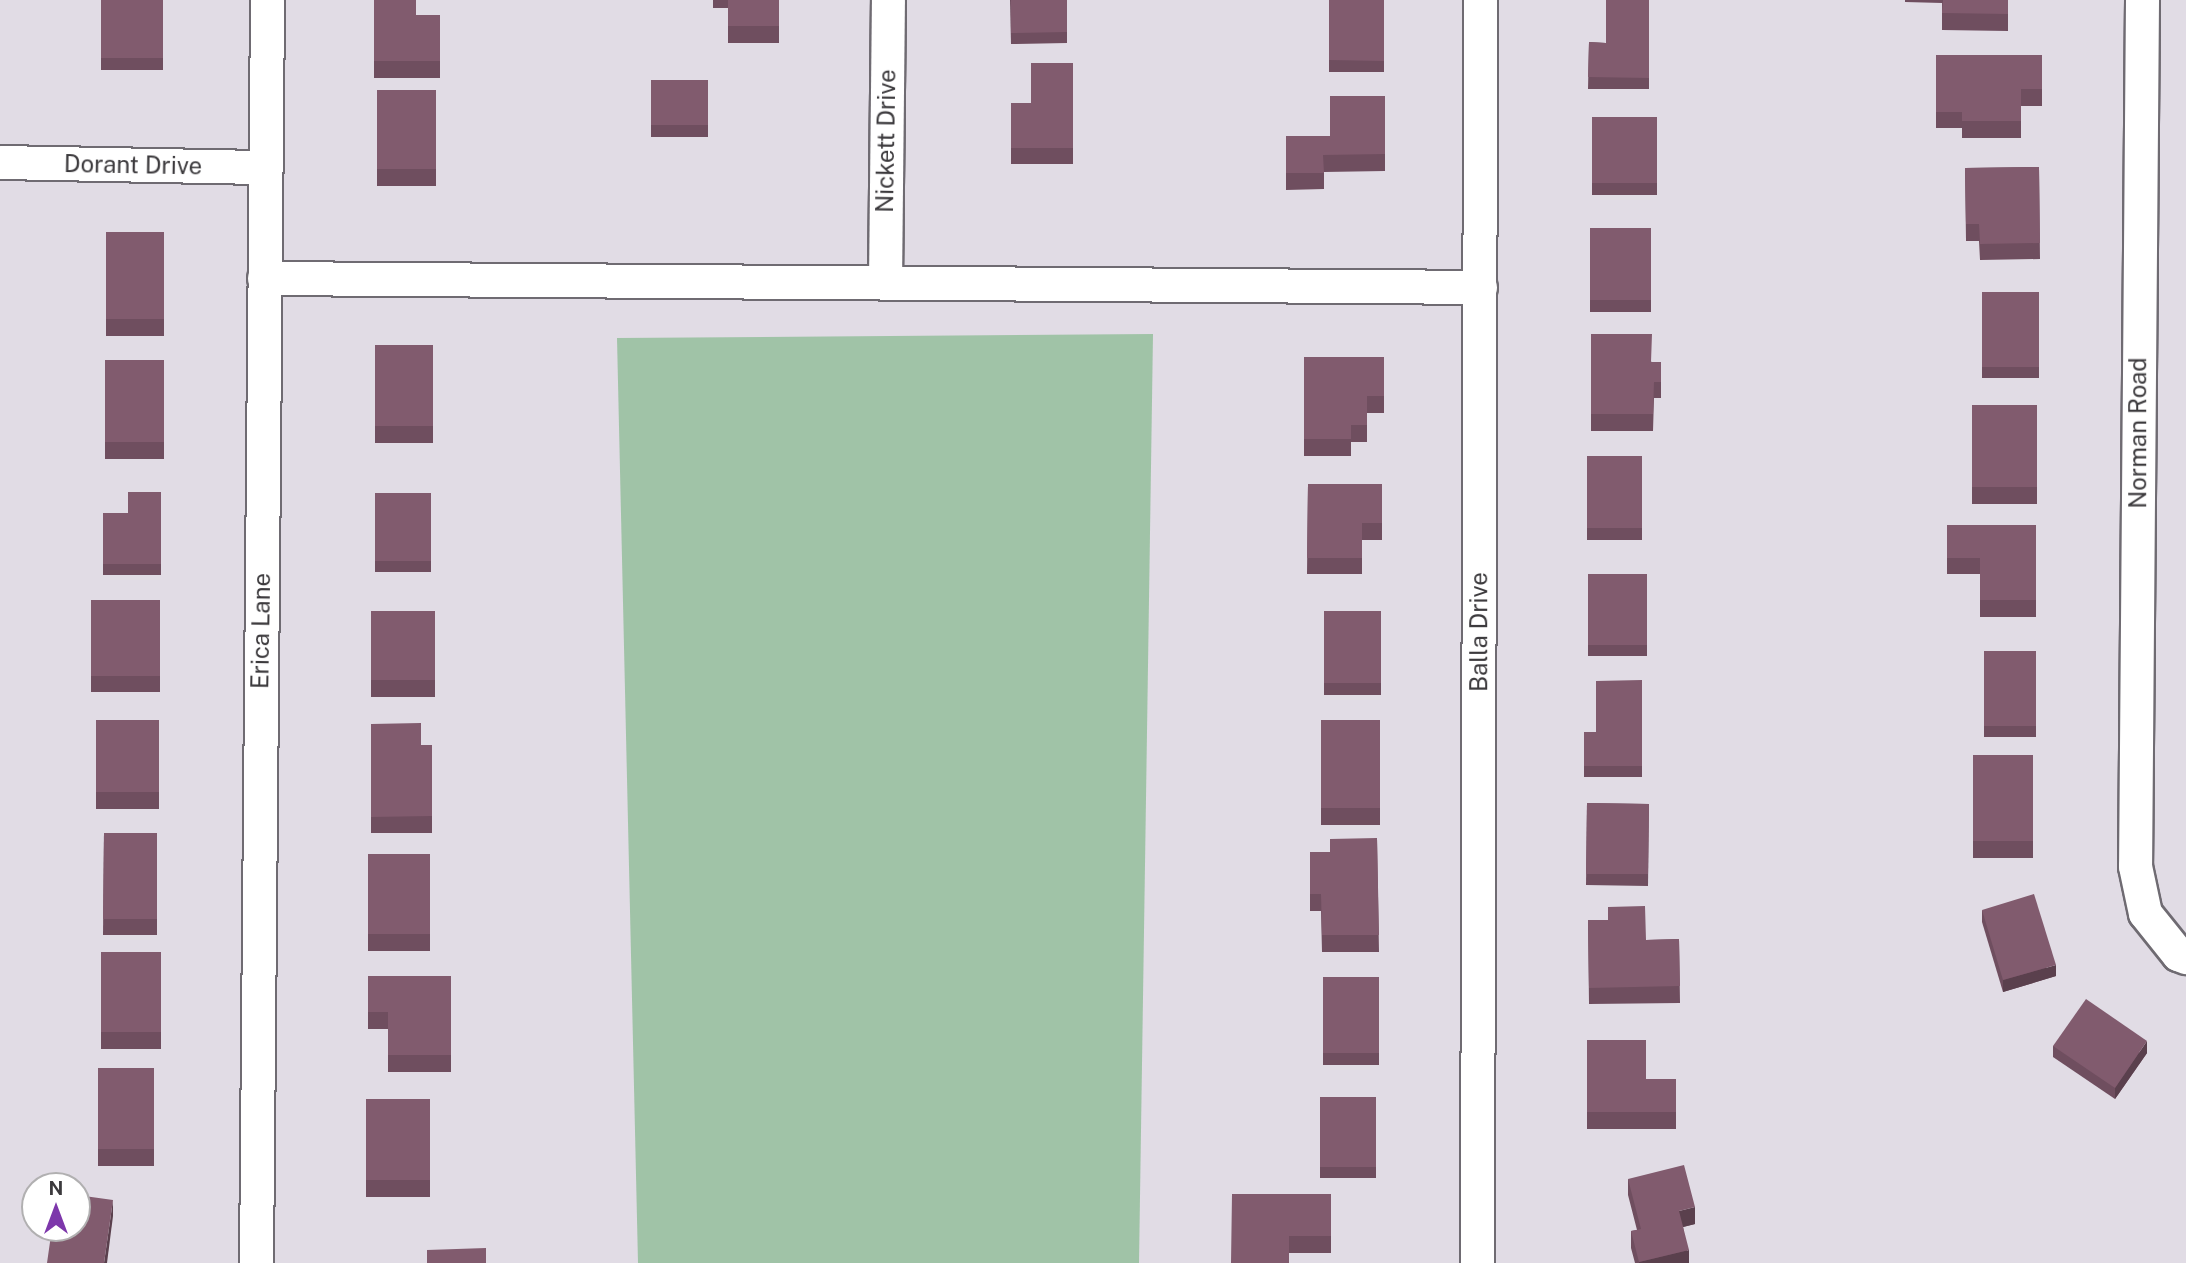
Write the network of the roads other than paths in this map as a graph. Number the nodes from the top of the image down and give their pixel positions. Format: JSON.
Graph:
{"nodes":[{"id":1,"x":267,"y":0,"type":"edge"},
{"id":2,"x":888,"y":0,"type":"edge"},
{"id":3,"x":1480,"y":0,"type":"edge"},
{"id":4,"x":2142,"y":0,"type":"edge"},
{"id":5,"x":0,"y":162,"type":"edge"},
{"id":6,"x":265,"y":167,"type":"junction"},
{"id":7,"x":264,"y":278,"type":"junction"},
{"id":8,"x":885,"y":282,"type":"junction"},
{"id":9,"x":1480,"y":286,"type":"junction"},
{"id":10,"x":2186,"y":957,"type":"edge"},
{"id":11,"x":256,"y":1263,"type":"edge"},
{"id":12,"x":1477,"y":1263,"type":"edge"}],
"edges":[{"from":1,"to":6,"type":"street","name":"Erica Lane"},
{"from":2,"to":8,"type":"street","name":"Nickett Drive"},
{"from":3,"to":9,"type":"street","name":"Balla Drive"},
{"from":4,"to":10,"type":"street","name":"Norman Road"},
{"from":5,"to":6,"type":"street","name":"Dorant Drive"},
{"from":6,"to":7,"type":"street","name":"Erica Lane"},
{"from":7,"to":8,"type":"street"},
{"from":7,"to":11,"type":"street","name":"Erica Lane"},
{"from":8,"to":9,"type":"street"},
{"from":9,"to":12,"type":"street","name":"Balla Drive"}]}
